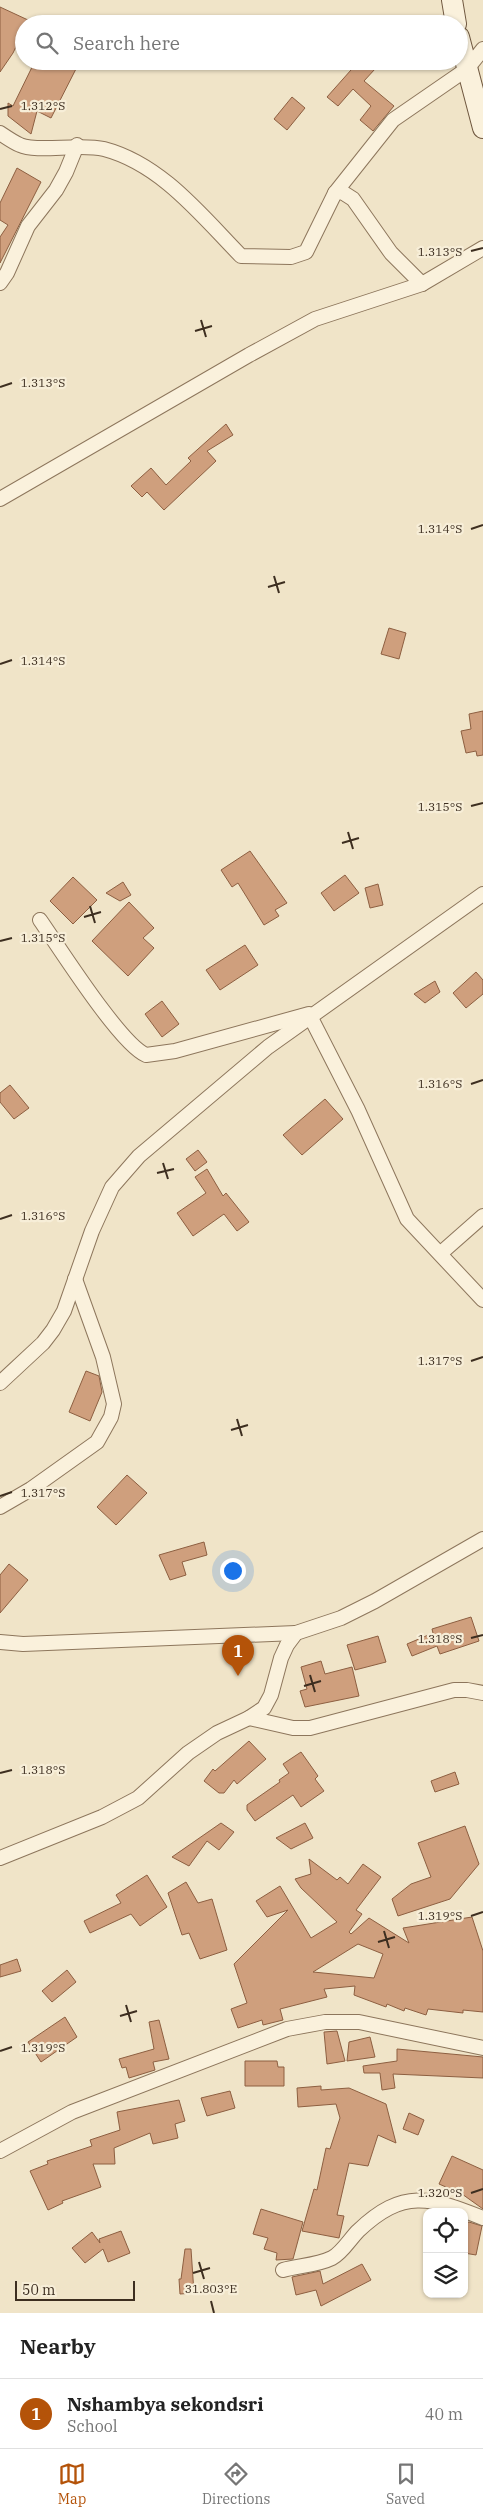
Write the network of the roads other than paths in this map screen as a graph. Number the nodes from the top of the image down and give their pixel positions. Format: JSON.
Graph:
{"nodes":[{"id":1,"x":452,"y":0,"type":"edge"},
{"id":2,"x":454,"y":15,"type":"edge"},
{"id":3,"x":483,"y":49,"type":"edge"},
{"id":4,"x":468,"y":67,"type":"edge"},
{"id":5,"x":465,"y":70,"type":"edge"},
{"id":6,"x":466,"y":70,"type":"edge"},
{"id":7,"x":483,"y":128,"type":"edge"},
{"id":8,"x":0,"y":133,"type":"edge"},
{"id":9,"x":77,"y":145,"type":"junction"},
{"id":10,"x":334,"y":193,"type":"junction"},
{"id":11,"x":483,"y":248,"type":"edge"},
{"id":12,"x":0,"y":283,"type":"edge"},
{"id":13,"x":422,"y":284,"type":"junction"},
{"id":14,"x":0,"y":499,"type":"edge"},
{"id":15,"x":483,"y":894,"type":"edge"},
{"id":16,"x":40,"y":920,"type":"dead end"},
{"id":17,"x":314,"y":1014,"type":"junction"},
{"id":18,"x":483,"y":1216,"type":"edge"},
{"id":19,"x":441,"y":1253,"type":"junction"},
{"id":20,"x":75,"y":1279,"type":"junction"},
{"id":21,"x":483,"y":1300,"type":"edge"},
{"id":22,"x":0,"y":1383,"type":"edge"},
{"id":23,"x":0,"y":1507,"type":"edge"},
{"id":24,"x":483,"y":1539,"type":"edge"},
{"id":25,"x":296,"y":1633,"type":"junction"},
{"id":26,"x":0,"y":1642,"type":"edge"},
{"id":27,"x":483,"y":1693,"type":"edge"},
{"id":28,"x":249,"y":1718,"type":"junction"},
{"id":29,"x":0,"y":1858,"type":"edge"},
{"id":30,"x":483,"y":2048,"type":"edge"},
{"id":31,"x":0,"y":2151,"type":"edge"},
{"id":32,"x":483,"y":2218,"type":"edge"},
{"id":33,"x":283,"y":2270,"type":"dead end"}],
"edges":[{"from":1,"to":2,"type":"main road"},
{"from":3,"to":4,"type":"street"},
{"from":5,"to":10,"type":"street"},
{"from":6,"to":7,"type":"main road"},
{"from":8,"to":9,"type":"street"},
{"from":9,"to":10,"type":"street"},
{"from":9,"to":12,"type":"street"},
{"from":10,"to":13,"type":"street"},
{"from":11,"to":13,"type":"street"},
{"from":13,"to":14,"type":"street"},
{"from":15,"to":17,"type":"street"},
{"from":16,"to":17,"type":"street"},
{"from":17,"to":19,"type":"street"},
{"from":17,"to":20,"type":"street"},
{"from":18,"to":19,"type":"street"},
{"from":19,"to":21,"type":"street"},
{"from":20,"to":22,"type":"street"},
{"from":20,"to":23,"type":"street"},
{"from":24,"to":25,"type":"street"},
{"from":25,"to":26,"type":"street"},
{"from":25,"to":28,"type":"street"},
{"from":27,"to":28,"type":"street"},
{"from":28,"to":29,"type":"street"},
{"from":30,"to":31,"type":"street"},
{"from":32,"to":33,"type":"street"}]}
